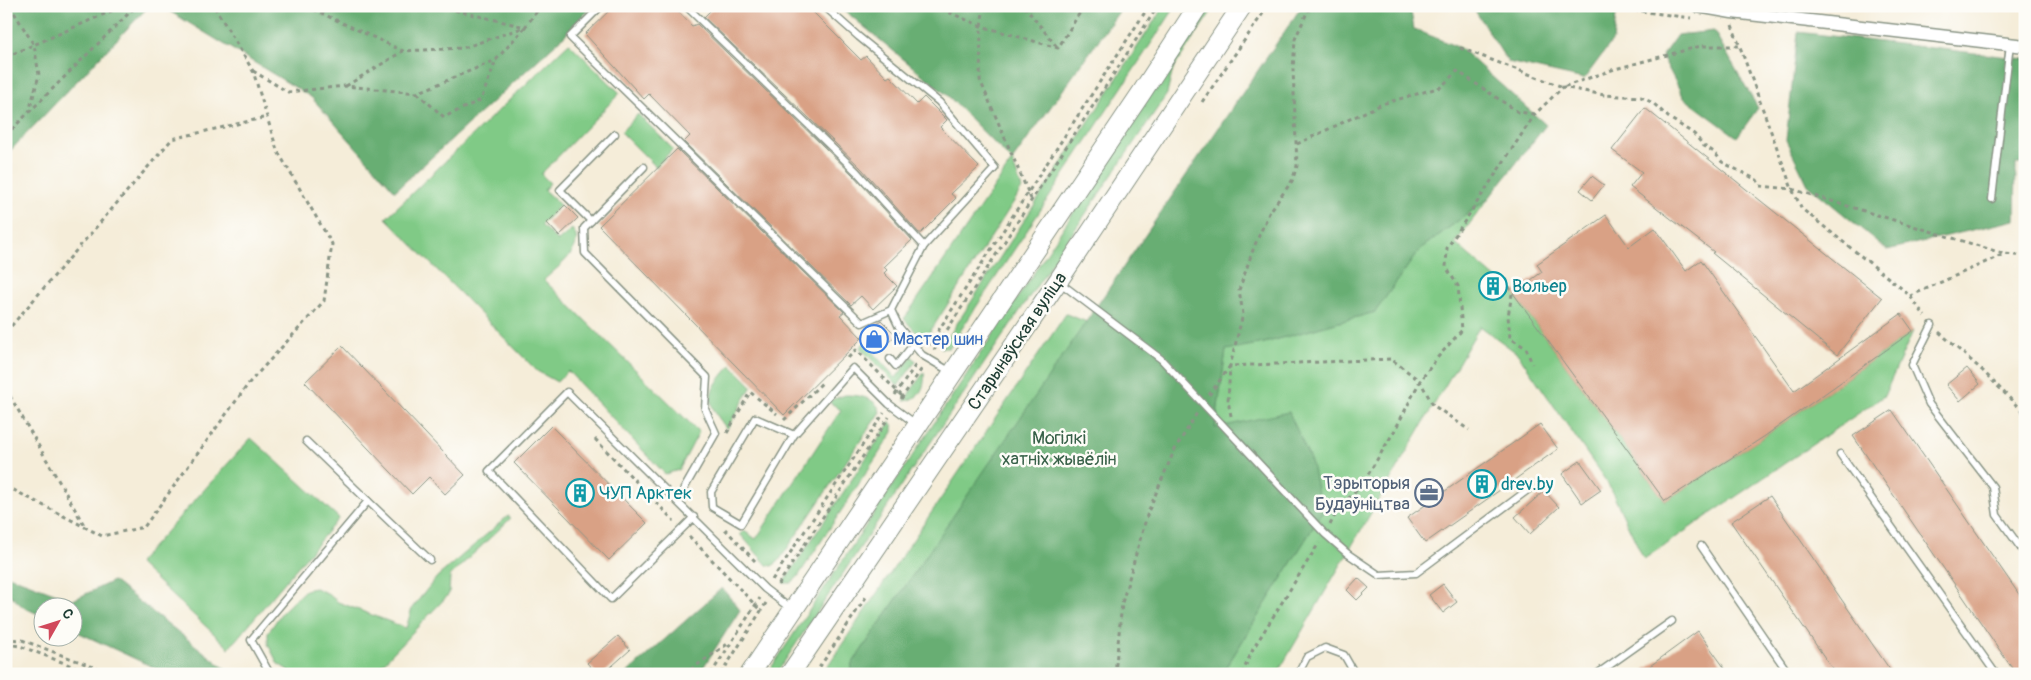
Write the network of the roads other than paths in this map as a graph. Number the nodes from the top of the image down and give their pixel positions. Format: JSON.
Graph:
{"nodes":[{"id":1,"x":601,"y":6,"type":"edge"},
{"id":2,"x":686,"y":6,"type":"edge"},
{"id":3,"x":824,"y":6,"type":"edge"},
{"id":4,"x":1198,"y":6,"type":"edge"},
{"id":5,"x":1242,"y":6,"type":"edge"},
{"id":6,"x":1697,"y":12,"type":"edge"},
{"id":7,"x":2010,"y":44,"type":"junction"},
{"id":8,"x":2025,"y":46,"type":"edge"},
{"id":9,"x":615,"y":134,"type":"dead end"},
{"id":10,"x":644,"y":167,"type":"dead end"},
{"id":11,"x":1992,"y":199,"type":"dead end"},
{"id":12,"x":591,"y":221,"type":"junction"},
{"id":13,"x":924,"y":246,"type":"junction"},
{"id":14,"x":1058,"y":281,"type":"junction"},
{"id":15,"x":891,"y":310,"type":"junction"},
{"id":16,"x":1932,"y":325,"type":"road end"},
{"id":17,"x":913,"y":345,"type":"junction"},
{"id":18,"x":890,"y":359,"type":"dead end"},
{"id":19,"x":953,"y":374,"type":"junction"},
{"id":20,"x":918,"y":426,"type":"junction"},
{"id":21,"x":794,"y":435,"type":"junction"},
{"id":22,"x":306,"y":441,"type":"dead end"},
{"id":23,"x":1840,"y":454,"type":"dead end"},
{"id":24,"x":1529,"y":489,"type":"dead end"},
{"id":25,"x":368,"y":501,"type":"junction"},
{"id":26,"x":677,"y":501,"type":"junction"},
{"id":27,"x":694,"y":517,"type":"junction"},
{"id":28,"x":1701,"y":546,"type":"dead end"},
{"id":29,"x":2025,"y":554,"type":"edge"},
{"id":30,"x":430,"y":560,"type":"dead end"},
{"id":31,"x":794,"y":611,"type":"junction"},
{"id":32,"x":1672,"y":622,"type":"dead end"},
{"id":33,"x":270,"y":674,"type":"edge"},
{"id":34,"x":750,"y":674,"type":"edge"},
{"id":35,"x":790,"y":674,"type":"edge"},
{"id":36,"x":1298,"y":674,"type":"edge"},
{"id":37,"x":1352,"y":674,"type":"edge"},
{"id":38,"x":1597,"y":674,"type":"edge"},
{"id":39,"x":1789,"y":674,"type":"edge"},
{"id":40,"x":1996,"y":674,"type":"edge"}],
"edges":[{"from":1,"to":15,"type":"lane"},
{"from":2,"to":13,"type":"lane"},
{"from":3,"to":13,"type":"lane"},
{"from":4,"to":19,"type":"main road","name":"Старынаўская вуліца"},
{"from":5,"to":14,"type":"main road","name":"Старынаўская вуліца"},
{"from":6,"to":7,"type":"street"},
{"from":7,"to":8,"type":"street"},
{"from":7,"to":11,"type":"lane"},
{"from":9,"to":12,"type":"lane"},
{"from":10,"to":12,"type":"lane"},
{"from":12,"to":26,"type":"lane"},
{"from":13,"to":15,"type":"lane"},
{"from":14,"to":24,"type":"lane"},
{"from":14,"to":35,"type":"main road","name":"Старынаўская вуліца"},
{"from":15,"to":17,"type":"lane"},
{"from":16,"to":29,"type":"lane"},
{"from":17,"to":18,"type":"lane"},
{"from":17,"to":19,"type":"lane"},
{"from":19,"to":20,"type":"main road","name":"Старынаўская вуліца"},
{"from":20,"to":21,"type":"lane"},
{"from":20,"to":31,"type":"main road","name":"Старынаўская вуліца"},
{"from":21,"to":21,"type":"lane"},
{"from":22,"to":25,"type":"lane"},
{"from":23,"to":40,"type":"lane"},
{"from":25,"to":30,"type":"lane"},
{"from":25,"to":33,"type":"lane"},
{"from":26,"to":27,"type":"lane"},
{"from":26,"to":27,"type":"lane"},
{"from":27,"to":31,"type":"lane"},
{"from":28,"to":39,"type":"lane"},
{"from":31,"to":34,"type":"main road","name":"Старынаўская вуліца"},
{"from":32,"to":38,"type":"lane"},
{"from":36,"to":37,"type":"lane"}]}
